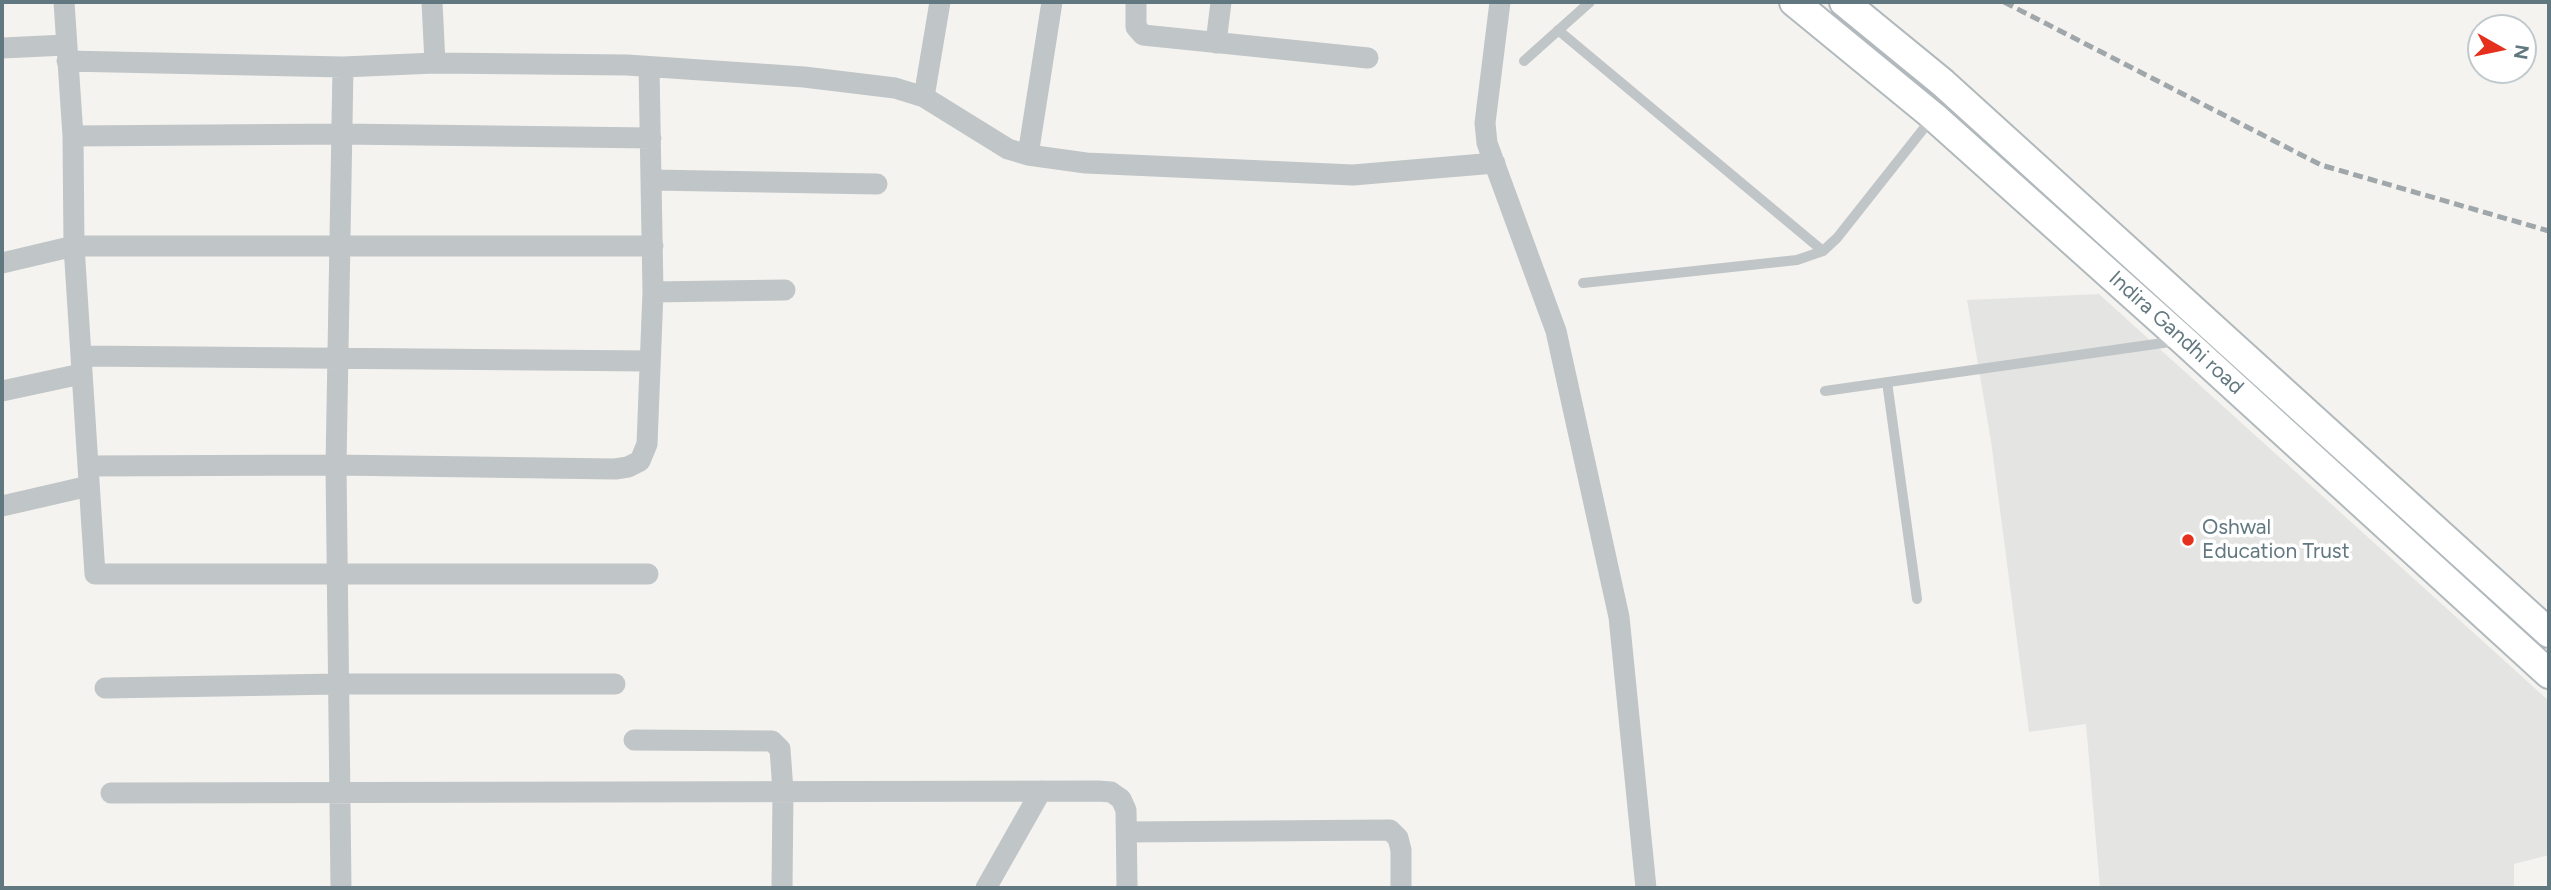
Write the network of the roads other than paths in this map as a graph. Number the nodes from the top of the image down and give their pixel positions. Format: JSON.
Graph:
{"nodes":[{"id":1,"x":64,"y":2,"type":"edge"},
{"id":2,"x":432,"y":2,"type":"edge"},
{"id":3,"x":940,"y":2,"type":"edge"},
{"id":4,"x":1052,"y":2,"type":"edge"},
{"id":5,"x":1136,"y":2,"type":"edge"},
{"id":6,"x":1221,"y":2,"type":"edge"},
{"id":7,"x":1500,"y":2,"type":"edge"},
{"id":8,"x":1590,"y":2,"type":"edge"},
{"id":9,"x":1794,"y":2,"type":"edge"},
{"id":10,"x":1844,"y":2,"type":"edge"},
{"id":11,"x":1558,"y":30,"type":"junction"},
{"id":12,"x":1216,"y":43,"type":"junction"},
{"id":13,"x":2,"y":48,"type":"edge"},
{"id":14,"x":66,"y":53,"type":"junction"},
{"id":15,"x":1368,"y":58,"type":"dead end"},
{"id":16,"x":1524,"y":61,"type":"dead end"},
{"id":17,"x":435,"y":63,"type":"junction"},
{"id":18,"x":343,"y":66,"type":"junction"},
{"id":19,"x":649,"y":67,"type":"junction"},
{"id":20,"x":924,"y":97,"type":"junction"},
{"id":21,"x":1933,"y":116,"type":"junction"},
{"id":22,"x":341,"y":134,"type":"junction"},
{"id":23,"x":73,"y":136,"type":"junction"},
{"id":24,"x":651,"y":138,"type":"junction"},
{"id":25,"x":1028,"y":155,"type":"junction"},
{"id":26,"x":1495,"y":163,"type":"junction"},
{"id":27,"x":652,"y":180,"type":"junction"},
{"id":28,"x":877,"y":184,"type":"dead end"},
{"id":29,"x":340,"y":245,"type":"junction"},
{"id":30,"x":74,"y":246,"type":"junction"},
{"id":31,"x":653,"y":246,"type":"junction"},
{"id":32,"x":1822,"y":251,"type":"junction"},
{"id":33,"x":2,"y":263,"type":"edge"},
{"id":34,"x":1583,"y":283,"type":"dead end"},
{"id":35,"x":785,"y":290,"type":"dead end"},
{"id":36,"x":653,"y":292,"type":"junction"},
{"id":37,"x":2183,"y":340,"type":"junction"},
{"id":38,"x":338,"y":359,"type":"junction"},
{"id":39,"x":650,"y":361,"type":"junction"},
{"id":40,"x":81,"y":365,"type":"junction"},
{"id":41,"x":1887,"y":382,"type":"junction"},
{"id":42,"x":2,"y":391,"type":"edge"},
{"id":43,"x":1825,"y":391,"type":"dead end"},
{"id":44,"x":336,"y":465,"type":"junction"},
{"id":45,"x":88,"y":476,"type":"junction"},
{"id":46,"x":2,"y":506,"type":"edge"},
{"id":47,"x":338,"y":574,"type":"junction"},
{"id":48,"x":649,"y":574,"type":"dead end"},
{"id":49,"x":1917,"y":599,"type":"dead end"},
{"id":50,"x":2549,"y":633,"type":"edge"},
{"id":51,"x":2549,"y":674,"type":"edge"},
{"id":52,"x":339,"y":684,"type":"junction"},
{"id":53,"x":615,"y":684,"type":"dead end"},
{"id":54,"x":105,"y":688,"type":"dead end"},
{"id":55,"x":634,"y":740,"type":"dead end"},
{"id":56,"x":783,"y":791,"type":"junction"},
{"id":57,"x":1041,"y":791,"type":"junction"},
{"id":58,"x":111,"y":793,"type":"dead end"},
{"id":59,"x":341,"y":794,"type":"junction"},
{"id":60,"x":1127,"y":832,"type":"junction"},
{"id":61,"x":341,"y":888,"type":"edge"},
{"id":62,"x":782,"y":888,"type":"edge"},
{"id":63,"x":986,"y":888,"type":"edge"},
{"id":64,"x":1127,"y":888,"type":"edge"},
{"id":65,"x":1401,"y":888,"type":"edge"},
{"id":66,"x":1646,"y":888,"type":"edge"}],
"edges":[{"from":1,"to":14,"type":"street"},
{"from":2,"to":17,"type":"street"},
{"from":3,"to":20,"type":"street"},
{"from":4,"to":25,"type":"street"},
{"from":5,"to":12,"type":"street"},
{"from":6,"to":12,"type":"street"},
{"from":7,"to":26,"type":"street"},
{"from":8,"to":11,"type":"lane"},
{"from":9,"to":21,"type":"main road","name":"Indira Gandhi road"},
{"from":10,"to":50,"type":"main road","name":"Indira Gandhi road"},
{"from":11,"to":16,"type":"lane"},
{"from":11,"to":32,"type":"lane"},
{"from":12,"to":15,"type":"street"},
{"from":13,"to":14,"type":"street"},
{"from":14,"to":18,"type":"street"},
{"from":14,"to":23,"type":"street"},
{"from":17,"to":18,"type":"street"},
{"from":17,"to":19,"type":"street"},
{"from":18,"to":22,"type":"street"},
{"from":19,"to":20,"type":"street"},
{"from":19,"to":24,"type":"street"},
{"from":20,"to":25,"type":"street"},
{"from":21,"to":32,"type":"lane"},
{"from":21,"to":37,"type":"main road","name":"Indira Gandhi road"},
{"from":22,"to":23,"type":"street"},
{"from":22,"to":24,"type":"street"},
{"from":22,"to":29,"type":"street"},
{"from":23,"to":30,"type":"street"},
{"from":24,"to":27,"type":"street"},
{"from":25,"to":26,"type":"street"},
{"from":26,"to":66,"type":"street"},
{"from":27,"to":28,"type":"street"},
{"from":27,"to":31,"type":"street"},
{"from":29,"to":30,"type":"street"},
{"from":29,"to":31,"type":"street"},
{"from":29,"to":38,"type":"street"},
{"from":30,"to":33,"type":"street"},
{"from":30,"to":40,"type":"street"},
{"from":31,"to":36,"type":"street"},
{"from":32,"to":34,"type":"lane"},
{"from":35,"to":36,"type":"street"},
{"from":36,"to":39,"type":"street"},
{"from":37,"to":41,"type":"lane"},
{"from":37,"to":51,"type":"main road","name":"Indira Gandhi road"},
{"from":38,"to":39,"type":"street"},
{"from":38,"to":40,"type":"street"},
{"from":38,"to":44,"type":"street"},
{"from":39,"to":44,"type":"street"},
{"from":40,"to":42,"type":"street"},
{"from":40,"to":45,"type":"street"},
{"from":41,"to":43,"type":"lane"},
{"from":41,"to":49,"type":"lane"},
{"from":44,"to":45,"type":"street"},
{"from":44,"to":47,"type":"street"},
{"from":45,"to":46,"type":"street"},
{"from":45,"to":47,"type":"street"},
{"from":47,"to":48,"type":"street"},
{"from":47,"to":52,"type":"street"},
{"from":52,"to":53,"type":"street"},
{"from":52,"to":54,"type":"street"},
{"from":52,"to":59,"type":"street"},
{"from":55,"to":56,"type":"street"},
{"from":56,"to":57,"type":"street"},
{"from":56,"to":59,"type":"street"},
{"from":56,"to":62,"type":"street"},
{"from":57,"to":60,"type":"street"},
{"from":57,"to":63,"type":"street"},
{"from":58,"to":59,"type":"street"},
{"from":59,"to":61,"type":"street"},
{"from":60,"to":64,"type":"street"},
{"from":60,"to":65,"type":"street"}]}
